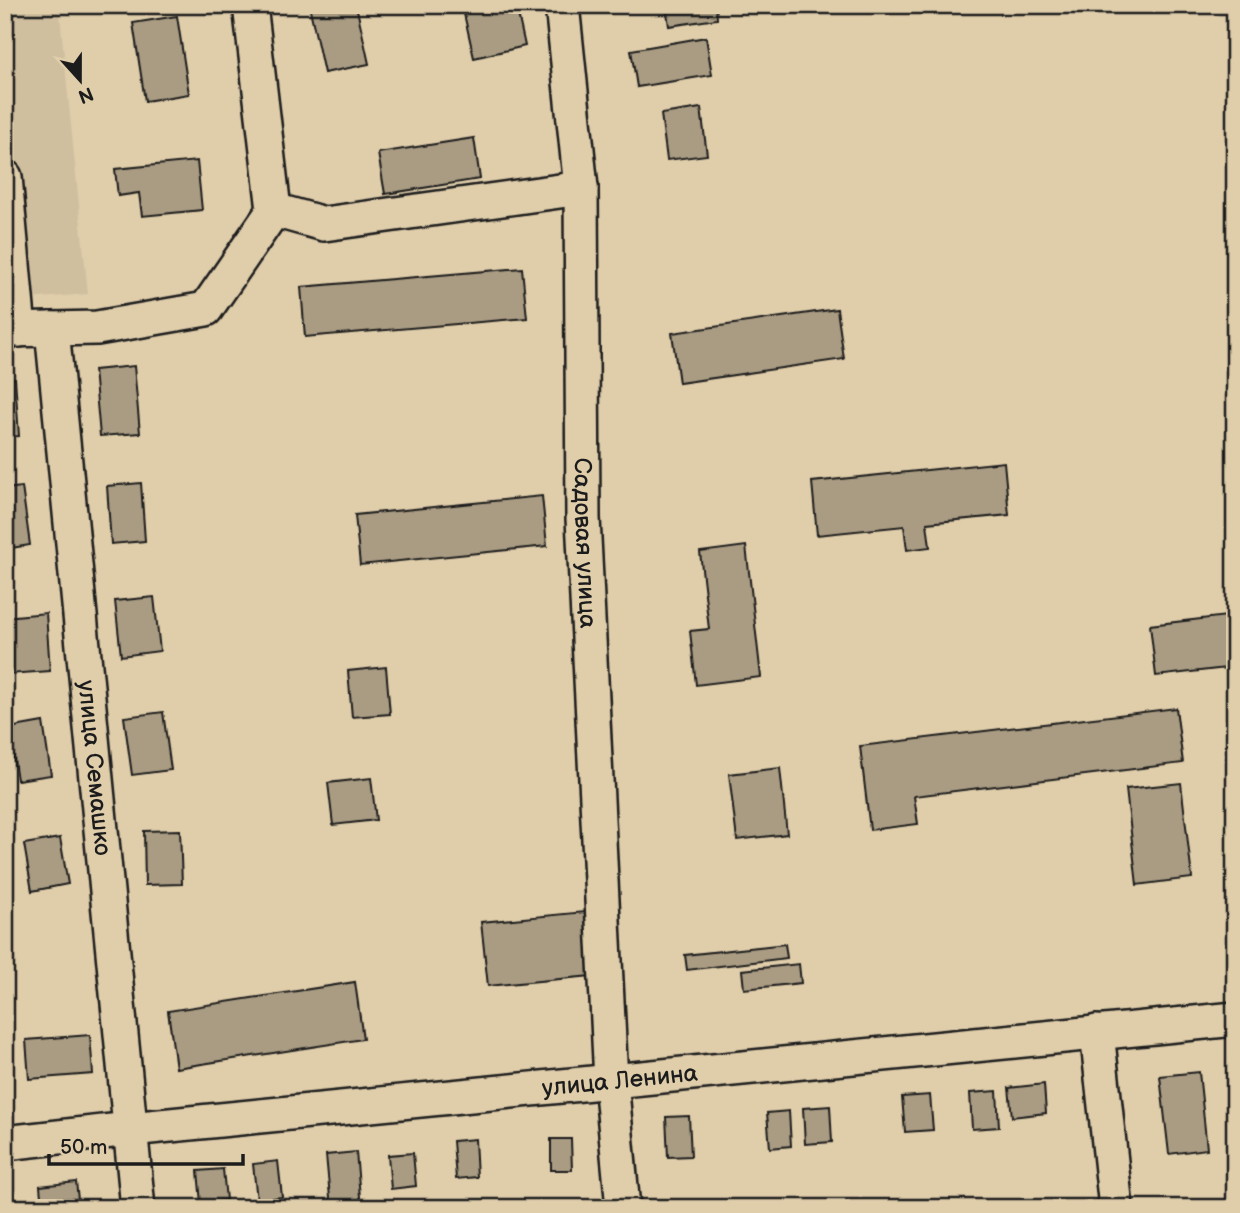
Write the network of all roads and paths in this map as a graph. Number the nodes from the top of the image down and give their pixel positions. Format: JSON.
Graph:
{"nodes":[{"id":1,"x":250,"y":5,"type":"edge"},
{"id":2,"x":562,"y":5,"type":"edge"},
{"id":3,"x":5,"y":177,"type":"edge"},
{"id":4,"x":581,"y":188,"type":"junction"},
{"id":5,"x":274,"y":210,"type":"junction"},
{"id":6,"x":52,"y":329,"type":"junction"},
{"id":7,"x":12,"y":330,"type":"edge"},
{"id":8,"x":1235,"y":1019,"type":"edge"},
{"id":9,"x":1097,"y":1032,"type":"junction"},
{"id":10,"x":611,"y":1081,"type":"junction"},
{"id":11,"x":130,"y":1129,"type":"junction"},
{"id":12,"x":5,"y":1143,"type":"edge"},
{"id":13,"x":138,"y":1208,"type":"edge"},
{"id":14,"x":623,"y":1208,"type":"edge"},
{"id":15,"x":1115,"y":1208,"type":"edge"}],
"edges":[{"from":1,"to":5,"type":"street"},
{"from":2,"to":4,"type":"street","name":"Садовая улица"},
{"from":3,"to":7,"type":"street"},
{"from":4,"to":5,"type":"street"},
{"from":4,"to":10,"type":"street","name":"Садовая улица"},
{"from":5,"to":6,"type":"street"},
{"from":6,"to":7,"type":"street"},
{"from":6,"to":11,"type":"street","name":"улица Семашко"},
{"from":8,"to":9,"type":"street","name":"улица Ленина"},
{"from":9,"to":10,"type":"street","name":"улица Ленина"},
{"from":9,"to":15,"type":"street"},
{"from":10,"to":11,"type":"street","name":"улица Ленина"},
{"from":10,"to":14,"type":"street","name":"Садовая улица"},
{"from":11,"to":12,"type":"street","name":"улица Ленина"},
{"from":11,"to":13,"type":"street","name":"улица Семашко"}]}
